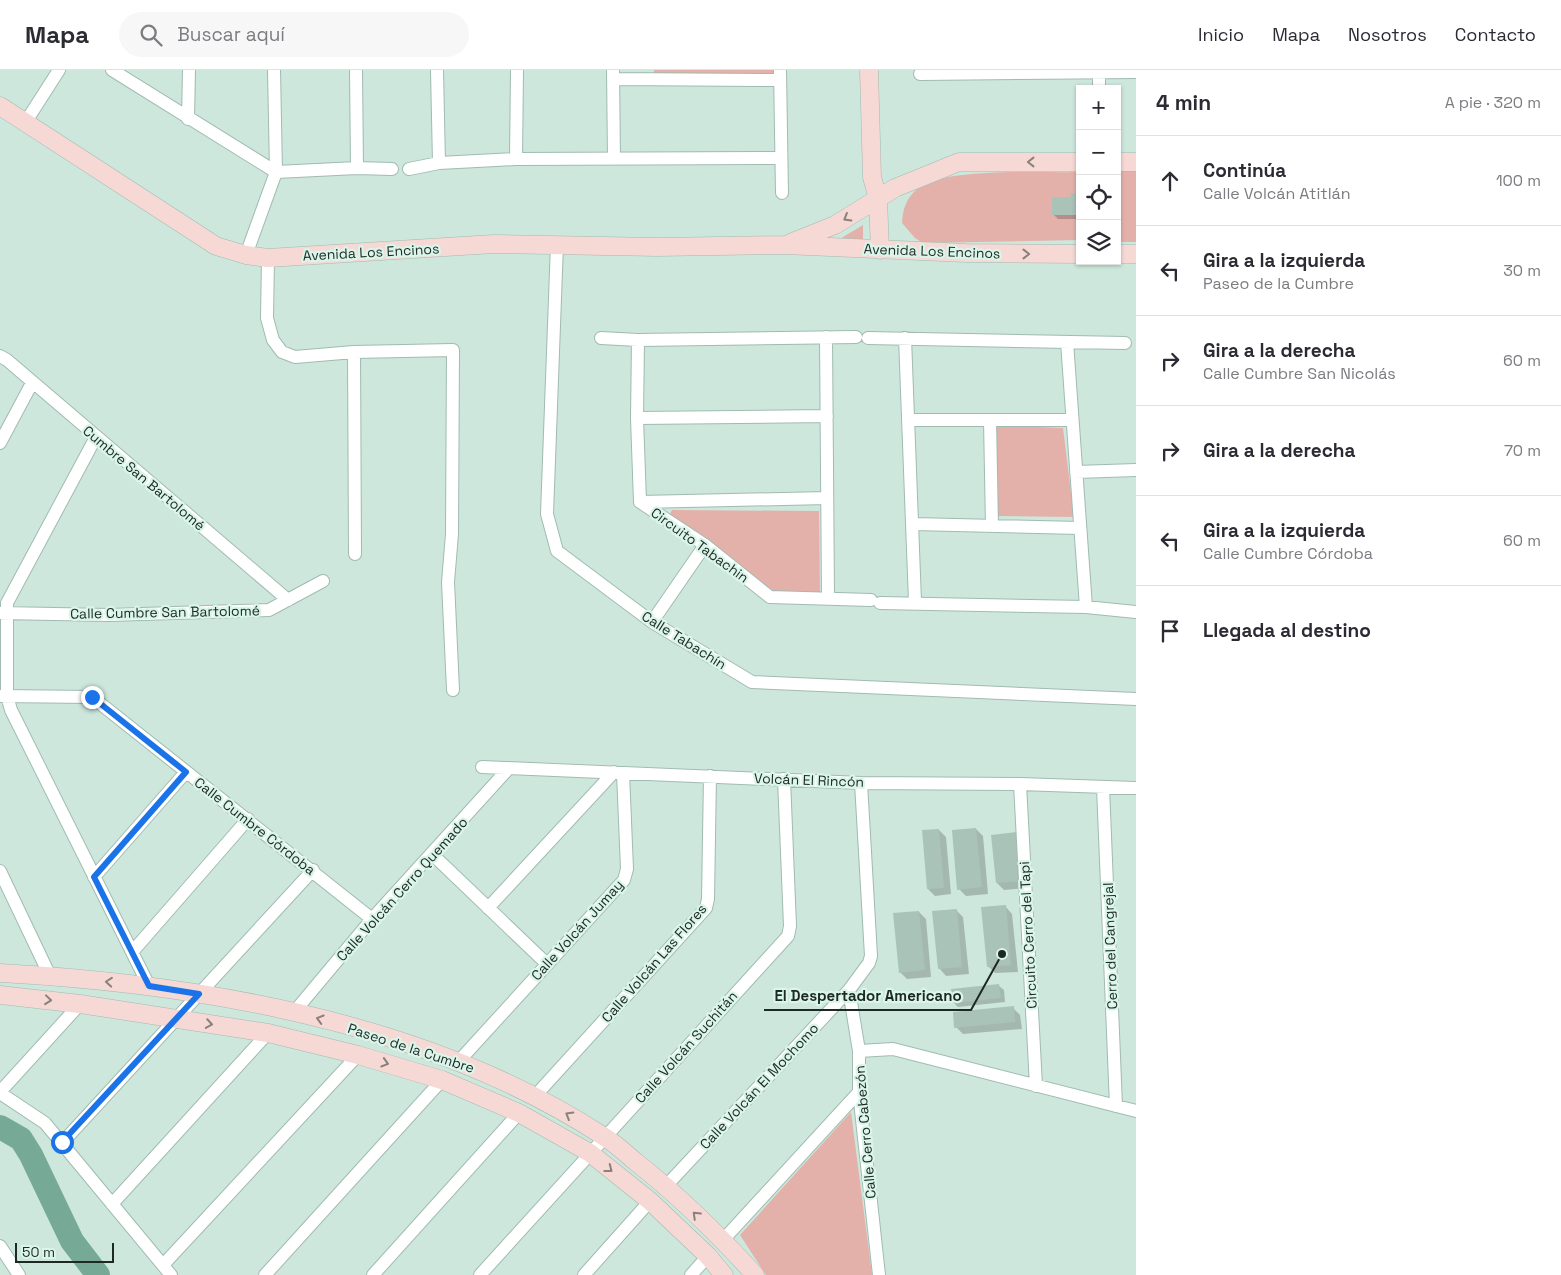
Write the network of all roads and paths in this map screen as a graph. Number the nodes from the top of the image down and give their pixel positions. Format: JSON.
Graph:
{"nodes":[{"id":1,"x":59,"y":70,"type":"edge"},
{"id":2,"x":112,"y":70,"type":"edge"},
{"id":3,"x":189,"y":70,"type":"edge"},
{"id":4,"x":274,"y":70,"type":"edge"},
{"id":5,"x":356,"y":70,"type":"edge"},
{"id":6,"x":437,"y":70,"type":"edge"},
{"id":7,"x":517,"y":70,"type":"edge"},
{"id":8,"x":869,"y":70,"type":"edge"},
{"id":9,"x":1028,"y":71,"type":"edge"},
{"id":10,"x":951,"y":72,"type":"edge"},
{"id":11,"x":1099,"y":72,"type":"junction"},
{"id":12,"x":1136,"y":72,"type":"edge"},
{"id":13,"x":613,"y":74,"type":"edge"},
{"id":14,"x":920,"y":74,"type":"dead end"},
{"id":15,"x":780,"y":75,"type":"edge"},
{"id":16,"x":1099,"y":85,"type":"edge"},
{"id":17,"x":0,"y":106,"type":"edge"},
{"id":18,"x":188,"y":119,"type":"junction"},
{"id":19,"x":25,"y":123,"type":"junction"},
{"id":20,"x":614,"y":158,"type":"junction"},
{"id":21,"x":781,"y":158,"type":"junction"},
{"id":22,"x":516,"y":159,"type":"junction"},
{"id":23,"x":1076,"y":162,"type":"edge"},
{"id":24,"x":1121,"y":162,"type":"edge"},
{"id":25,"x":1136,"y":162,"type":"edge"},
{"id":26,"x":439,"y":163,"type":"junction"},
{"id":27,"x":356,"y":168,"type":"junction"},
{"id":28,"x":392,"y":169,"type":"dead end"},
{"id":29,"x":408,"y":169,"type":"dead end"},
{"id":30,"x":276,"y":172,"type":"junction"},
{"id":31,"x":782,"y":193,"type":"dead end"},
{"id":32,"x":878,"y":199,"type":"junction"},
{"id":33,"x":556,"y":244,"type":"junction"},
{"id":34,"x":785,"y":245,"type":"junction"},
{"id":35,"x":880,"y":250,"type":"junction"},
{"id":36,"x":1076,"y":254,"type":"edge"},
{"id":37,"x":1121,"y":254,"type":"edge"},
{"id":38,"x":1136,"y":254,"type":"edge"},
{"id":39,"x":246,"y":255,"type":"junction"},
{"id":40,"x":268,"y":258,"type":"junction"},
{"id":41,"x":826,"y":337,"type":"junction"},
{"id":42,"x":601,"y":338,"type":"dead end"},
{"id":43,"x":905,"y":338,"type":"junction"},
{"id":44,"x":638,"y":340,"type":"junction"},
{"id":45,"x":1067,"y":342,"type":"junction"},
{"id":46,"x":1125,"y":343,"type":"dead end"},
{"id":47,"x":354,"y":352,"type":"junction"},
{"id":48,"x":0,"y":356,"type":"edge"},
{"id":49,"x":32,"y":383,"type":"junction"},
{"id":50,"x":827,"y":416,"type":"junction"},
{"id":51,"x":637,"y":418,"type":"junction"},
{"id":52,"x":910,"y":420,"type":"junction"},
{"id":53,"x":990,"y":420,"type":"junction"},
{"id":54,"x":1072,"y":420,"type":"junction"},
{"id":55,"x":96,"y":438,"type":"junction"},
{"id":56,"x":0,"y":443,"type":"edge"},
{"id":57,"x":1136,"y":470,"type":"edge"},
{"id":58,"x":1076,"y":472,"type":"junction"},
{"id":59,"x":828,"y":498,"type":"junction"},
{"id":60,"x":640,"y":502,"type":"junction"},
{"id":61,"x":913,"y":524,"type":"junction"},
{"id":62,"x":992,"y":526,"type":"junction"},
{"id":63,"x":1080,"y":528,"type":"junction"},
{"id":64,"x":704,"y":546,"type":"junction"},
{"id":65,"x":356,"y":554,"type":"dead end"},
{"id":66,"x":323,"y":582,"type":"dead end"},
{"id":67,"x":828,"y":598,"type":"junction"},
{"id":68,"x":288,"y":600,"type":"junction"},
{"id":69,"x":915,"y":602,"type":"junction"},
{"id":70,"x":1086,"y":607,"type":"junction"},
{"id":71,"x":1136,"y":612,"type":"edge"},
{"id":72,"x":3,"y":613,"type":"edge"},
{"id":73,"x":652,"y":622,"type":"junction"},
{"id":74,"x":453,"y":690,"type":"dead end"},
{"id":75,"x":4,"y":696,"type":"edge"},
{"id":76,"x":1136,"y":700,"type":"edge"},
{"id":77,"x":482,"y":767,"type":"dead end"},
{"id":78,"x":509,"y":768,"type":"junction"},
{"id":79,"x":186,"y":772,"type":"junction"},
{"id":80,"x":619,"y":772,"type":"junction"},
{"id":81,"x":710,"y":776,"type":"junction"},
{"id":82,"x":784,"y":779,"type":"junction"},
{"id":83,"x":861,"y":783,"type":"junction"},
{"id":84,"x":1020,"y":784,"type":"junction"},
{"id":85,"x":1103,"y":787,"type":"junction"},
{"id":86,"x":1136,"y":788,"type":"edge"},
{"id":87,"x":248,"y":819,"type":"junction"},
{"id":88,"x":433,"y":855,"type":"junction"},
{"id":89,"x":313,"y":870,"type":"junction"},
{"id":90,"x":0,"y":871,"type":"edge"},
{"id":91,"x":94,"y":877,"type":"junction"},
{"id":92,"x":488,"y":908,"type":"junction"},
{"id":93,"x":372,"y":919,"type":"junction"},
{"id":94,"x":133,"y":951,"type":"junction"},
{"id":95,"x":548,"y":964,"type":"junction"},
{"id":96,"x":0,"y":973,"type":"edge"},
{"id":97,"x":50,"y":976,"type":"junction"},
{"id":98,"x":149,"y":986,"type":"junction"},
{"id":99,"x":849,"y":990,"type":"junction"},
{"id":100,"x":199,"y":994,"type":"junction"},
{"id":101,"x":0,"y":995,"type":"edge"},
{"id":102,"x":80,"y":1004,"type":"junction"},
{"id":103,"x":295,"y":1011,"type":"junction"},
{"id":104,"x":175,"y":1019,"type":"junction"},
{"id":105,"x":268,"y":1033,"type":"junction"},
{"id":106,"x":858,"y":1051,"type":"junction"},
{"id":107,"x":358,"y":1055,"type":"junction"},
{"id":108,"x":459,"y":1061,"type":"junction"},
{"id":109,"x":442,"y":1080,"type":"junction"},
{"id":110,"x":1036,"y":1086,"type":"junction"},
{"id":111,"x":0,"y":1092,"type":"edge"},
{"id":112,"x":860,"y":1092,"type":"junction"},
{"id":113,"x":536,"y":1095,"type":"junction"},
{"id":114,"x":1116,"y":1106,"type":"junction"},
{"id":115,"x":1136,"y":1111,"type":"edge"},
{"id":116,"x":519,"y":1113,"type":"junction"},
{"id":117,"x":605,"y":1137,"type":"junction"},
{"id":118,"x":62,"y":1142,"type":"junction"},
{"id":119,"x":590,"y":1153,"type":"junction"},
{"id":120,"x":666,"y":1186,"type":"junction"},
{"id":121,"x":650,"y":1201,"type":"junction"},
{"id":122,"x":112,"y":1204,"type":"junction"},
{"id":123,"x":723,"y":1240,"type":"junction"},
{"id":124,"x":0,"y":1246,"type":"edge"},
{"id":125,"x":708,"y":1256,"type":"junction"},
{"id":126,"x":167,"y":1270,"type":"edge"},
{"id":127,"x":19,"y":1275,"type":"edge"},
{"id":128,"x":265,"y":1275,"type":"edge"},
{"id":129,"x":373,"y":1275,"type":"edge"},
{"id":130,"x":480,"y":1275,"type":"edge"},
{"id":131,"x":584,"y":1275,"type":"edge"},
{"id":132,"x":691,"y":1275,"type":"edge"},
{"id":133,"x":724,"y":1275,"type":"edge"},
{"id":134,"x":755,"y":1275,"type":"edge"},
{"id":135,"x":879,"y":1275,"type":"edge"}],
"edges":[{"from":1,"to":19,"type":"street"},
{"from":2,"to":18,"type":"street"},
{"from":3,"to":18,"type":"street"},
{"from":4,"to":30,"type":"street"},
{"from":5,"to":27,"type":"street"},
{"from":6,"to":26,"type":"street"},
{"from":7,"to":22,"type":"street"},
{"from":8,"to":32,"type":"street"},
{"from":9,"to":10,"type":"street"},
{"from":9,"to":11,"type":"street"},
{"from":10,"to":14,"type":"street"},
{"from":11,"to":12,"type":"street"},
{"from":11,"to":16,"type":"street"},
{"from":13,"to":15,"type":"street"},
{"from":13,"to":20,"type":"street"},
{"from":15,"to":21,"type":"street"},
{"from":17,"to":19,"type":"street","name":"Avenida Los Encinos"},
{"from":18,"to":30,"type":"street"},
{"from":19,"to":39,"type":"street","name":"Avenida Los Encinos"},
{"from":20,"to":21,"type":"street"},
{"from":20,"to":22,"type":"street"},
{"from":21,"to":31,"type":"street"},
{"from":22,"to":26,"type":"street"},
{"from":23,"to":32,"type":"street","name":"Avenida Los Encinos","one_way":true},
{"from":24,"to":25,"type":"street"},
{"from":26,"to":29,"type":"street"},
{"from":27,"to":28,"type":"street"},
{"from":27,"to":30,"type":"street"},
{"from":30,"to":39,"type":"street"},
{"from":32,"to":34,"type":"street","name":"Avenida Los Encinos","one_way":true},
{"from":32,"to":35,"type":"street"},
{"from":33,"to":34,"type":"street","name":"Avenida Los Encinos"},
{"from":33,"to":40,"type":"street","name":"Avenida Los Encinos"},
{"from":33,"to":73,"type":"street","name":"Calle Tabachín"},
{"from":34,"to":35,"type":"street","name":"Avenida Los Encinos"},
{"from":35,"to":36,"type":"street","name":"Avenida Los Encinos","one_way":true},
{"from":37,"to":38,"type":"street"},
{"from":39,"to":40,"type":"street","name":"Avenida Los Encinos"},
{"from":40,"to":47,"type":"street"},
{"from":41,"to":43,"type":"street"},
{"from":41,"to":44,"type":"street"},
{"from":41,"to":50,"type":"street"},
{"from":42,"to":44,"type":"street"},
{"from":43,"to":45,"type":"street"},
{"from":43,"to":52,"type":"street"},
{"from":44,"to":51,"type":"street","name":"Circuito Tabachin"},
{"from":45,"to":46,"type":"street"},
{"from":45,"to":54,"type":"street"},
{"from":47,"to":65,"type":"street"},
{"from":47,"to":74,"type":"street"},
{"from":48,"to":49,"type":"street","name":"Cumbre San Bartolomé"},
{"from":49,"to":55,"type":"street","name":"Cumbre San Bartolomé"},
{"from":49,"to":56,"type":"street"},
{"from":50,"to":51,"type":"street"},
{"from":50,"to":59,"type":"street"},
{"from":51,"to":60,"type":"street","name":"Circuito Tabachin"},
{"from":52,"to":53,"type":"street"},
{"from":52,"to":61,"type":"street"},
{"from":53,"to":54,"type":"street"},
{"from":53,"to":62,"type":"street"},
{"from":54,"to":58,"type":"street"},
{"from":55,"to":68,"type":"street","name":"Cumbre San Bartolomé"},
{"from":55,"to":72,"type":"street"},
{"from":57,"to":58,"type":"street"},
{"from":58,"to":63,"type":"street"},
{"from":59,"to":60,"type":"street"},
{"from":59,"to":67,"type":"street"},
{"from":60,"to":64,"type":"street","name":"Circuito Tabachin"},
{"from":61,"to":62,"type":"street"},
{"from":61,"to":69,"type":"street"},
{"from":62,"to":63,"type":"street"},
{"from":63,"to":70,"type":"street"},
{"from":64,"to":67,"type":"street","name":"Circuito Tabachin"},
{"from":64,"to":73,"type":"street"},
{"from":66,"to":68,"type":"street","name":"Calle Cumbre San Bartolomé"},
{"from":67,"to":69,"type":"street","name":"Circuito Tabachin"},
{"from":68,"to":72,"type":"street","name":"Calle Cumbre San Bartolomé"},
{"from":69,"to":70,"type":"street","name":"Circuito Tabachin"},
{"from":70,"to":71,"type":"street","name":"Circuito Tabachin"},
{"from":72,"to":75,"type":"street"},
{"from":73,"to":76,"type":"street","name":"Calle Tabachín"},
{"from":75,"to":79,"type":"street","name":"Calle Cumbre Córdoba"},
{"from":75,"to":91,"type":"street"},
{"from":77,"to":78,"type":"street","name":"Volcán El Rincón"},
{"from":78,"to":80,"type":"street","name":"Volcán El Rincón"},
{"from":78,"to":88,"type":"street","name":"Calle Volcán Cerro Quemado"},
{"from":79,"to":87,"type":"street","name":"Calle Cumbre Córdoba"},
{"from":79,"to":91,"type":"street"},
{"from":80,"to":81,"type":"street","name":"Volcán El Rincón"},
{"from":80,"to":92,"type":"street"},
{"from":80,"to":95,"type":"street","name":"Calle Volcán Jumay"},
{"from":81,"to":82,"type":"street","name":"Volcán El Rincón"},
{"from":81,"to":113,"type":"street","name":"Calle Volcán Las Flores"},
{"from":82,"to":83,"type":"street","name":"Volcán El Rincón"},
{"from":82,"to":117,"type":"street","name":"Calle Volcán Suchitán"},
{"from":83,"to":84,"type":"street","name":"Volcán El Rincón"},
{"from":83,"to":99,"type":"street","name":"Calle Volcán El Mochomo"},
{"from":84,"to":85,"type":"street","name":"Volcán El Rincón"},
{"from":84,"to":110,"type":"street","name":"Circuito Cerro del Tapi"},
{"from":85,"to":86,"type":"street","name":"Volcán El Rincón"},
{"from":85,"to":114,"type":"street","name":"Cerro del Cangrejal"},
{"from":87,"to":89,"type":"street","name":"Calle Cumbre Córdoba"},
{"from":87,"to":94,"type":"street"},
{"from":88,"to":92,"type":"street"},
{"from":88,"to":93,"type":"street","name":"Calle Volcán Cerro Quemado"},
{"from":89,"to":93,"type":"street","name":"Calle Cumbre Córdoba"},
{"from":89,"to":100,"type":"street"},
{"from":90,"to":97,"type":"street"},
{"from":91,"to":94,"type":"street"},
{"from":92,"to":95,"type":"street"},
{"from":93,"to":103,"type":"street","name":"Calle Volcán Cerro Quemado"},
{"from":94,"to":98,"type":"street"},
{"from":95,"to":108,"type":"street","name":"Calle Volcán Jumay"},
{"from":96,"to":97,"type":"street","name":"Paseo de la Cumbre"},
{"from":98,"to":97,"type":"street","name":"Paseo de la Cumbre","one_way":true},
{"from":98,"to":100,"type":"street","name":"Paseo de la Cumbre"},
{"from":99,"to":106,"type":"street","name":"Calle Cerro Cabezón"},
{"from":99,"to":120,"type":"street","name":"Calle Volcán El Mochomo"},
{"from":100,"to":103,"type":"street","name":"Paseo de la Cumbre"},
{"from":100,"to":104,"type":"street"},
{"from":101,"to":102,"type":"street","name":"Paseo de la Cumbre","one_way":true},
{"from":102,"to":104,"type":"street","name":"Paseo de la Cumbre"},
{"from":102,"to":111,"type":"street"},
{"from":108,"to":103,"type":"street","name":"Paseo de la Cumbre","one_way":true},
{"from":104,"to":105,"type":"street","name":"Paseo de la Cumbre","one_way":true},
{"from":104,"to":118,"type":"street"},
{"from":105,"to":107,"type":"street","name":"Paseo de la Cumbre"},
{"from":105,"to":122,"type":"street"},
{"from":106,"to":110,"type":"street"},
{"from":106,"to":112,"type":"street","name":"Calle Cerro Cabezón"},
{"from":107,"to":109,"type":"street","name":"Paseo de la Cumbre","one_way":true},
{"from":107,"to":126,"type":"street"},
{"from":108,"to":113,"type":"street","name":"Paseo de la Cumbre"},
{"from":109,"to":116,"type":"street","name":"Paseo de la Cumbre"},
{"from":109,"to":128,"type":"street"},
{"from":110,"to":114,"type":"street"},
{"from":111,"to":118,"type":"street"},
{"from":112,"to":123,"type":"street"},
{"from":112,"to":135,"type":"street","name":"Calle Cerro Cabezón"},
{"from":117,"to":113,"type":"street","name":"Paseo de la Cumbre","one_way":true},
{"from":114,"to":115,"type":"street"},
{"from":116,"to":119,"type":"street","name":"Paseo de la Cumbre"},
{"from":116,"to":129,"type":"street"},
{"from":117,"to":119,"type":"street","name":"Calle Volcán Suchitán"},
{"from":117,"to":120,"type":"street","name":"Paseo de la Cumbre"},
{"from":118,"to":122,"type":"street"},
{"from":119,"to":121,"type":"street","name":"Paseo de la Cumbre","one_way":true},
{"from":119,"to":130,"type":"street","name":"Calle Volcán Suchitán"},
{"from":123,"to":120,"type":"street","name":"Paseo de la Cumbre","one_way":true},
{"from":121,"to":125,"type":"street","name":"Paseo de la Cumbre"},
{"from":121,"to":131,"type":"street"},
{"from":122,"to":126,"type":"street"},
{"from":123,"to":134,"type":"street","name":"Paseo de la Cumbre"},
{"from":124,"to":127,"type":"street"},
{"from":125,"to":132,"type":"street"},
{"from":125,"to":133,"type":"street","name":"Paseo de la Cumbre"}]}
